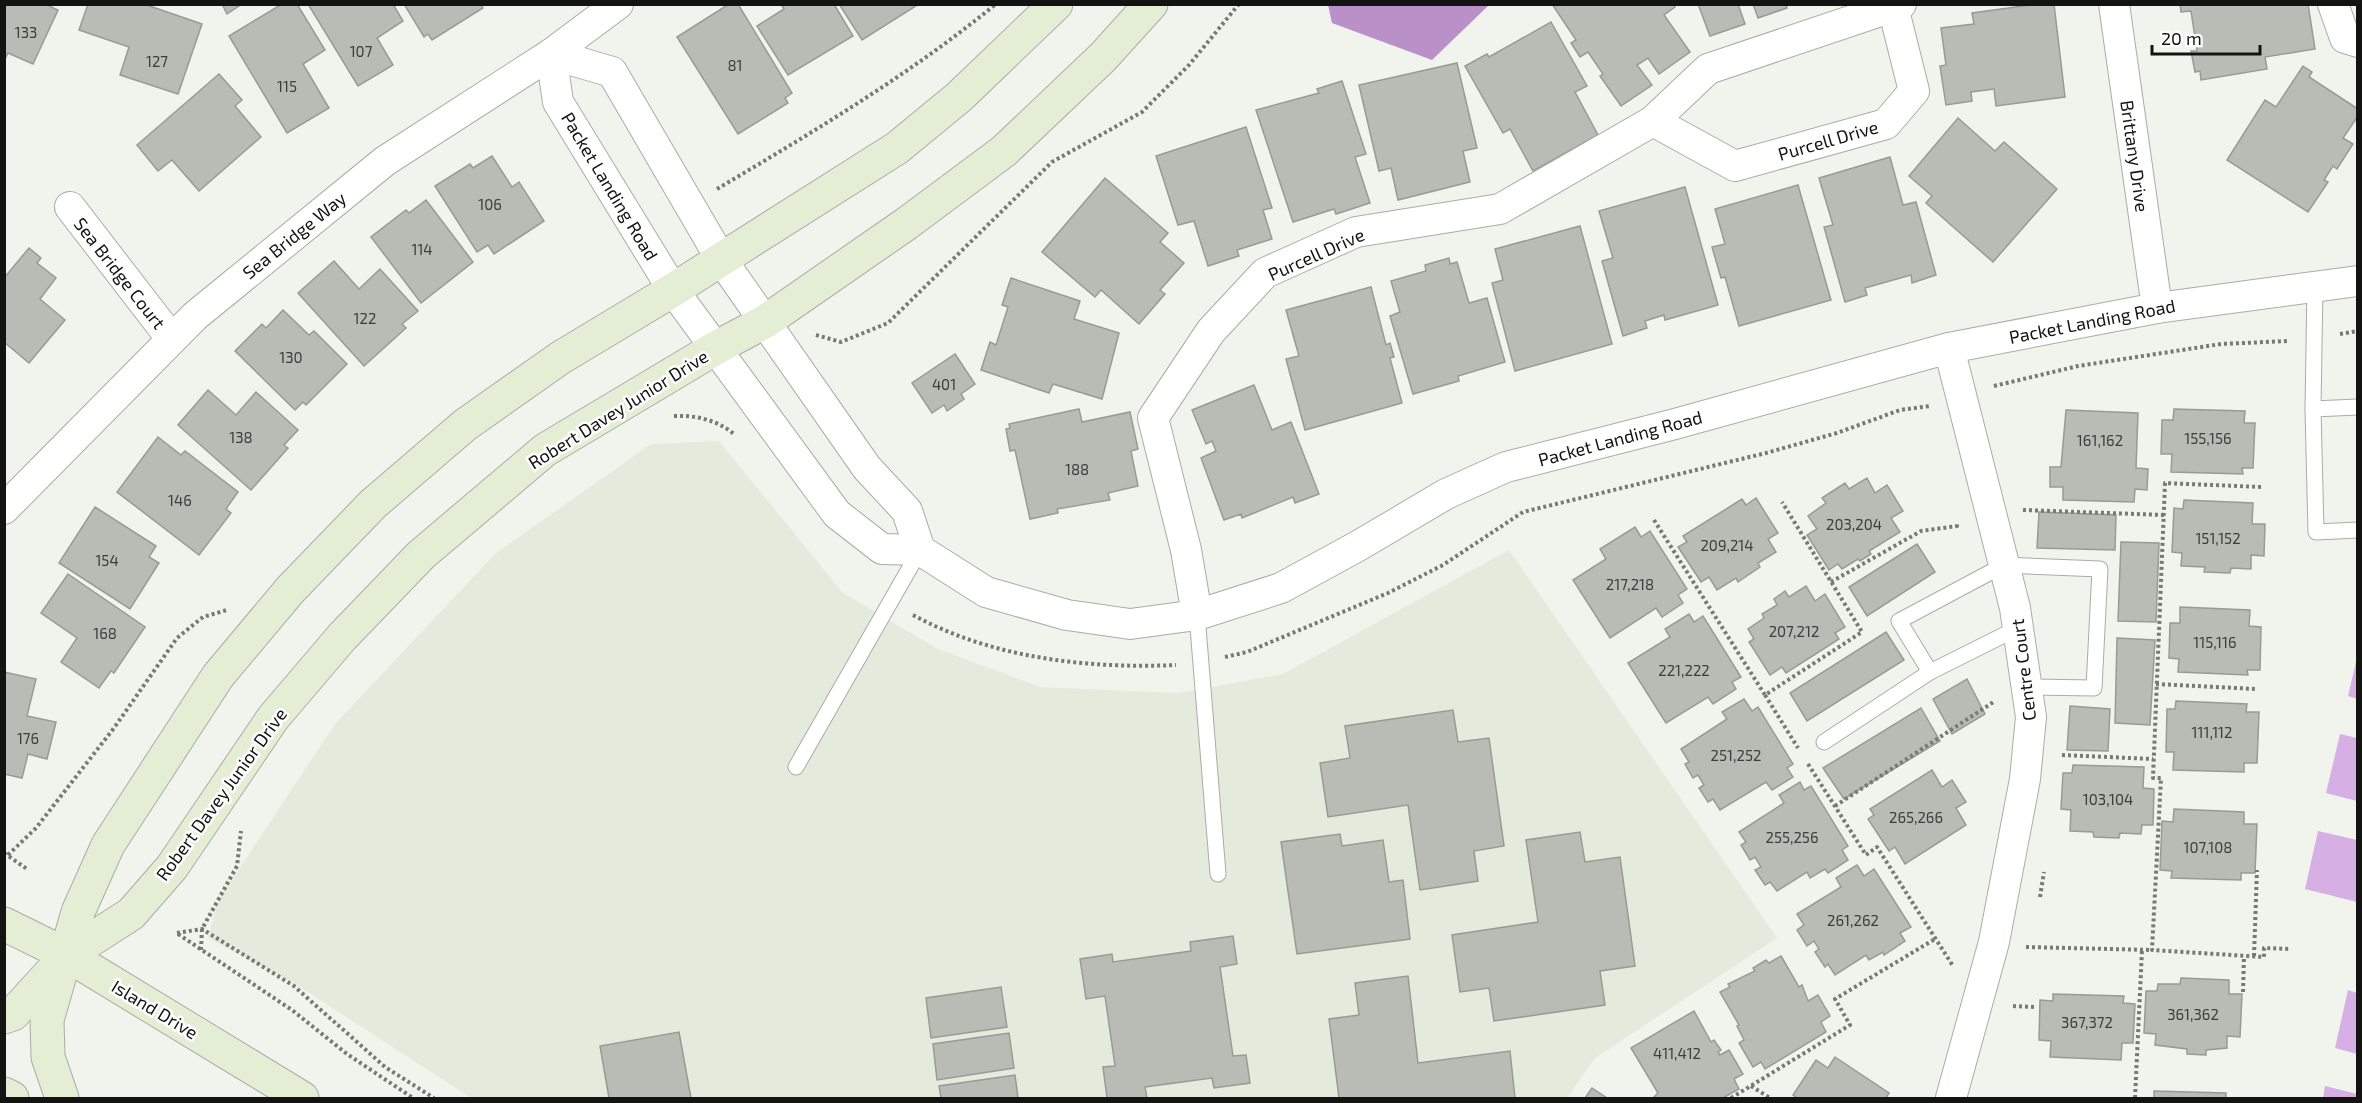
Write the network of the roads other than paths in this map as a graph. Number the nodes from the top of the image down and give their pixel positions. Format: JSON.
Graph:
{"nodes":[{"id":1,"x":618,"y":4,"type":"edge"},
{"id":2,"x":1056,"y":4,"type":"edge"},
{"id":3,"x":1151,"y":4,"type":"edge"},
{"id":4,"x":2114,"y":4,"type":"edge"},
{"id":5,"x":2333,"y":4,"type":"edge"},
{"id":6,"x":1897,"y":6,"type":"edge"},
{"id":7,"x":2358,"y":42,"type":"edge"},
{"id":8,"x":551,"y":54,"type":"junction"},
{"id":9,"x":1653,"y":121,"type":"junction"},
{"id":10,"x":70,"y":207,"type":"dead end"},
{"id":11,"x":722,"y":259,"type":"junction"},
{"id":12,"x":2358,"y":281,"type":"edge"},
{"id":13,"x":2315,"y":285,"type":"junction"},
{"id":14,"x":673,"y":291,"type":"junction"},
{"id":15,"x":2157,"y":308,"type":"junction"},
{"id":16,"x":766,"y":321,"type":"junction"},
{"id":17,"x":171,"y":338,"type":"junction"},
{"id":18,"x":1949,"y":348,"type":"junction"},
{"id":19,"x":714,"y":349,"type":"junction"},
{"id":20,"x":2358,"y":407,"type":"edge"},
{"id":21,"x":2313,"y":410,"type":"junction"},
{"id":22,"x":4,"y":509,"type":"edge"},
{"id":23,"x":2358,"y":530,"type":"edge"},
{"id":24,"x":920,"y":550,"type":"junction"},
{"id":25,"x":2004,"y":565,"type":"junction"},
{"id":26,"x":1197,"y":615,"type":"junction"},
{"id":27,"x":2018,"y":628,"type":"junction"},
{"id":28,"x":1930,"y":672,"type":"junction"},
{"id":29,"x":2026,"y":687,"type":"junction"},
{"id":30,"x":1824,"y":742,"type":"dead end"},
{"id":31,"x":796,"y":767,"type":"dead end"},
{"id":32,"x":1218,"y":873,"type":"dead end"},
{"id":33,"x":4,"y":924,"type":"edge"},
{"id":34,"x":67,"y":955,"type":"junction"},
{"id":35,"x":4,"y":1017,"type":"edge"},
{"id":36,"x":4,"y":1094,"type":"edge"},
{"id":37,"x":12,"y":1098,"type":"edge"},
{"id":38,"x":62,"y":1098,"type":"edge"},
{"id":39,"x":302,"y":1098,"type":"edge"},
{"id":40,"x":1951,"y":1098,"type":"edge"}],
"edges":[{"from":1,"to":8,"type":"street","name":"Sea Bridge Way"},
{"from":2,"to":11,"type":"main road"},
{"from":3,"to":16,"type":"main road","name":"Robert Davey Junior Drive"},
{"from":4,"to":15,"type":"street","name":"Brittany Drive"},
{"from":5,"to":7,"type":"street"},
{"from":6,"to":9,"type":"street","name":"Purcell Drive"},
{"from":6,"to":9,"type":"street","name":"Purcell Drive"},
{"from":8,"to":11,"type":"street"},
{"from":8,"to":14,"type":"street","name":"Packet Landing Road"},
{"from":8,"to":17,"type":"street","name":"Sea Bridge Way"},
{"from":9,"to":26,"type":"street","name":"Purcell Drive"},
{"from":10,"to":17,"type":"street","name":"Sea Bridge Court"},
{"from":11,"to":14,"type":"main road"},
{"from":11,"to":16,"type":"street"},
{"from":12,"to":13,"type":"street","name":"Packet Landing Road"},
{"from":13,"to":15,"type":"street","name":"Packet Landing Road"},
{"from":13,"to":21,"type":"lane"},
{"from":14,"to":19,"type":"street","name":"Packet Landing Road"},
{"from":14,"to":34,"type":"main road"},
{"from":15,"to":18,"type":"street","name":"Packet Landing Road"},
{"from":16,"to":19,"type":"main road","name":"Robert Davey Junior Drive"},
{"from":16,"to":24,"type":"street"},
{"from":17,"to":22,"type":"street","name":"Sea Bridge Way"},
{"from":18,"to":25,"type":"street","name":"Centre Court"},
{"from":18,"to":26,"type":"street","name":"Packet Landing Road"},
{"from":19,"to":24,"type":"street","name":"Packet Landing Road"},
{"from":19,"to":34,"type":"main road","name":"Robert Davey Junior Drive"},
{"from":20,"to":21,"type":"lane"},
{"from":21,"to":23,"type":"lane"},
{"from":24,"to":26,"type":"street","name":"Packet Landing Road"},
{"from":24,"to":31,"type":"lane"},
{"from":25,"to":27,"type":"street","name":"Centre Court"},
{"from":25,"to":28,"type":"lane"},
{"from":25,"to":29,"type":"lane"},
{"from":26,"to":32,"type":"lane"},
{"from":27,"to":28,"type":"lane"},
{"from":27,"to":29,"type":"street","name":"Centre Court"},
{"from":28,"to":30,"type":"lane"},
{"from":29,"to":40,"type":"street","name":"Centre Court"},
{"from":33,"to":34,"type":"main road","name":"Island Drive"},
{"from":34,"to":35,"type":"main road"},
{"from":34,"to":38,"type":"main road"},
{"from":34,"to":39,"type":"main road","name":"Island Drive"},
{"from":36,"to":37,"type":"main road"}]}
